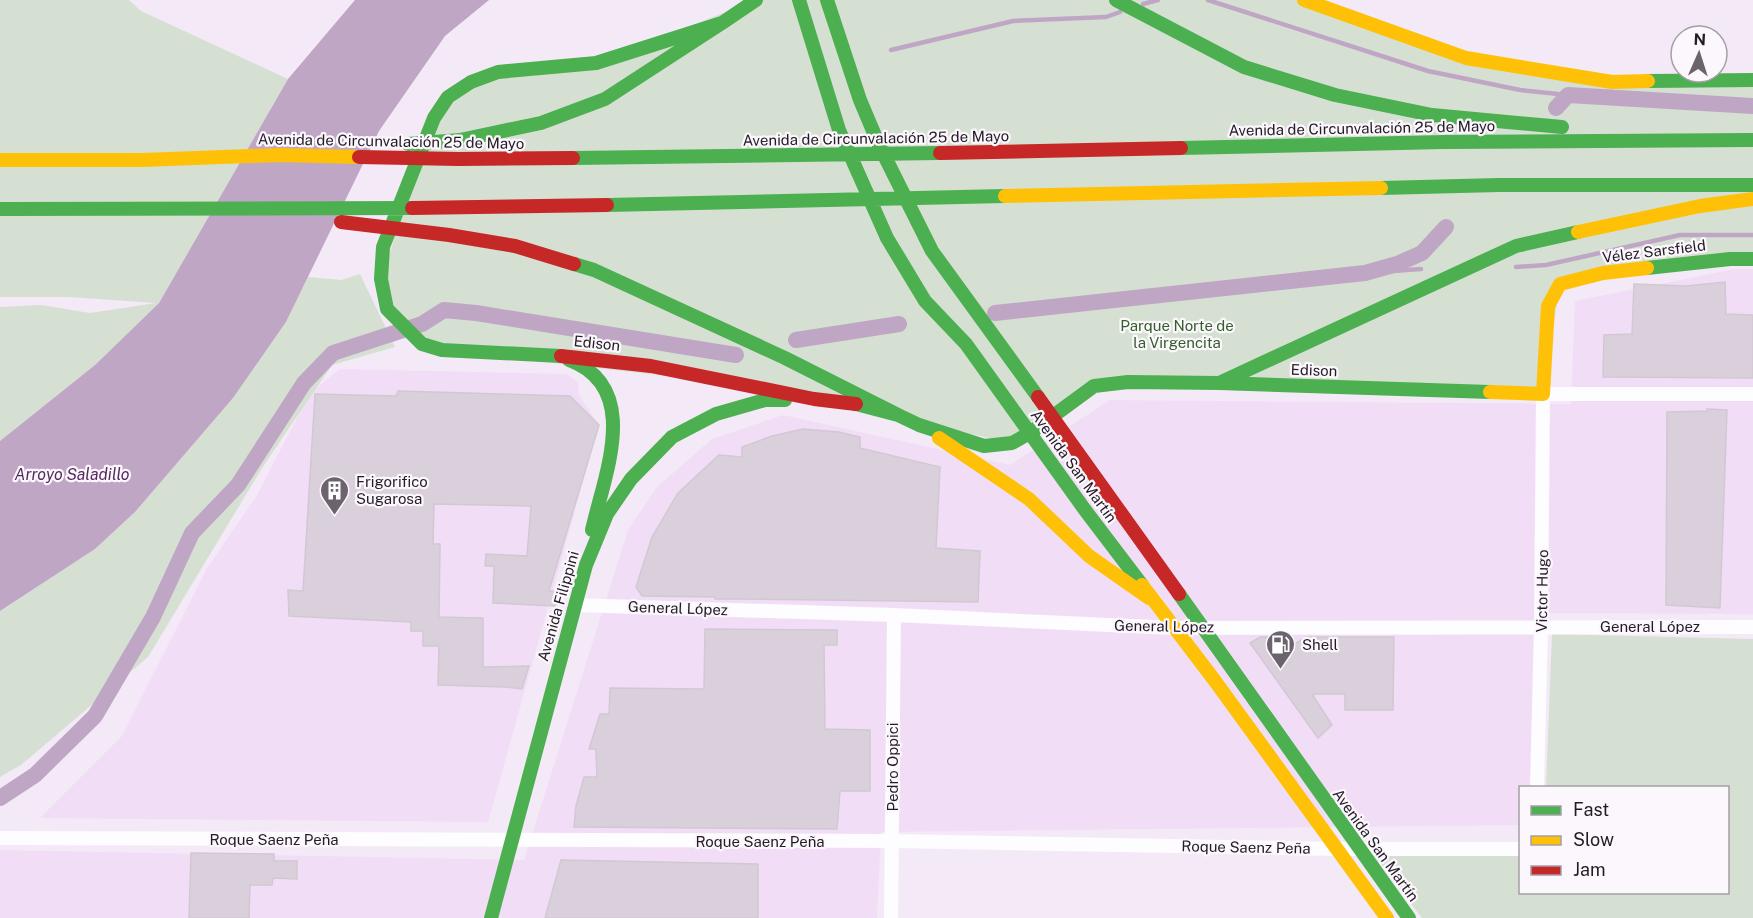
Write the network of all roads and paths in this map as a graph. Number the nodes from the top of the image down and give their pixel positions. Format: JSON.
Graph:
{"nodes":[{"id":1,"x":756,"y":0,"type":"edge"},
{"id":2,"x":799,"y":0,"type":"edge"},
{"id":3,"x":827,"y":0,"type":"edge"},
{"id":4,"x":1116,"y":0,"type":"edge"},
{"id":5,"x":1304,"y":0,"type":"edge"},
{"id":6,"x":722,"y":22,"type":"junction"},
{"id":7,"x":1753,"y":80,"type":"edge"},
{"id":8,"x":1689,"y":140,"type":"junction"},
{"id":9,"x":1753,"y":140,"type":"edge"},
{"id":10,"x":280,"y":155,"type":"junction"},
{"id":11,"x":0,"y":160,"type":"edge"},
{"id":12,"x":1753,"y":185,"type":"edge"},
{"id":13,"x":1753,"y":199,"type":"edge"},
{"id":14,"x":0,"y":209,"type":"edge"},
{"id":15,"x":235,"y":210,"type":"junction"},
{"id":16,"x":1753,"y":259,"type":"edge"},
{"id":17,"x":553,"y":355,"type":"junction"},
{"id":18,"x":1219,"y":383,"type":"junction"},
{"id":19,"x":1543,"y":394,"type":"junction"},
{"id":20,"x":1753,"y":394,"type":"edge"},
{"id":21,"x":814,"y":399,"type":"junction"},
{"id":22,"x":898,"y":415,"type":"junction"},
{"id":23,"x":1053,"y":418,"type":"junction"},
{"id":24,"x":919,"y":425,"type":"junction"},
{"id":25,"x":1030,"y":434,"type":"junction"},
{"id":26,"x":586,"y":565,"type":"junction"},
{"id":27,"x":1152,"y":600,"type":"junction"},
{"id":28,"x":575,"y":605,"type":"junction"},
{"id":29,"x":894,"y":615,"type":"junction"},
{"id":30,"x":1542,"y":626,"type":"junction"},
{"id":31,"x":1201,"y":627,"type":"junction"},
{"id":32,"x":1753,"y":627,"type":"edge"},
{"id":33,"x":1175,"y":628,"type":"junction"},
{"id":34,"x":1537,"y":786,"type":"edge"},
{"id":35,"x":0,"y":838,"type":"edge"},
{"id":36,"x":512,"y":840,"type":"junction"},
{"id":37,"x":892,"y":841,"type":"junction"},
{"id":38,"x":1336,"y":849,"type":"junction"},
{"id":39,"x":1358,"y":849,"type":"junction"},
{"id":40,"x":1519,"y":849,"type":"edge"},
{"id":41,"x":491,"y":918,"type":"edge"},
{"id":42,"x":891,"y":918,"type":"edge"},
{"id":43,"x":1387,"y":918,"type":"edge"},
{"id":44,"x":1409,"y":918,"type":"edge"}],
"edges":[{"from":1,"to":6,"type":"main road"},
{"from":2,"to":25,"type":"main road","name":"Avenida San Martín"},
{"from":3,"to":23,"type":"main road","name":"Avenida San Martín"},
{"from":4,"to":8,"type":"main road"},
{"from":5,"to":7,"type":"main road"},
{"from":6,"to":10,"type":"main road"},
{"from":6,"to":17,"type":"main road","name":"Edison"},
{"from":8,"to":9,"type":"main road","name":"Avenida de Circunvalación 25 de Mayo"},
{"from":8,"to":10,"type":"main road","name":"Avenida de Circunvalación 25 de Mayo"},
{"from":10,"to":11,"type":"main road","name":"Avenida de Circunvalación 25 de Mayo"},
{"from":12,"to":15,"type":"main road"},
{"from":13,"to":18,"type":"main road"},
{"from":14,"to":15,"type":"main road"},
{"from":15,"to":22,"type":"main road"},
{"from":16,"to":19,"type":"main road","name":"Vélez Sarsfield"},
{"from":17,"to":21,"type":"main road","name":"Edison"},
{"from":17,"to":26,"type":"main road"},
{"from":18,"to":19,"type":"main road","name":"Edison"},
{"from":18,"to":23,"type":"main road","name":"Edison"},
{"from":19,"to":20,"type":"street","name":"Edison"},
{"from":19,"to":30,"type":"street","name":"Victor Hugo"},
{"from":21,"to":22,"type":"main road"},
{"from":21,"to":26,"type":"main road","name":"Avenida Filippini"},
{"from":22,"to":24,"type":"main road","name":"Edison"},
{"from":23,"to":25,"type":"main road","name":"Edison"},
{"from":23,"to":31,"type":"main road","name":"Avenida San Martín"},
{"from":24,"to":25,"type":"main road","name":"Edison"},
{"from":24,"to":27,"type":"main road"},
{"from":25,"to":27,"type":"main road","name":"Avenida San Martín"},
{"from":26,"to":28,"type":"main road","name":"Avenida Filippini"},
{"from":27,"to":33,"type":"main road","name":"Avenida San Martín"},
{"from":28,"to":29,"type":"street","name":"General López"},
{"from":28,"to":36,"type":"main road","name":"Avenida Filippini"},
{"from":29,"to":33,"type":"street","name":"General López"},
{"from":29,"to":37,"type":"street","name":"Pedro Oppici"},
{"from":30,"to":31,"type":"street","name":"General López"},
{"from":30,"to":32,"type":"street","name":"General López"},
{"from":30,"to":34,"type":"street","name":"Victor Hugo"},
{"from":31,"to":33,"type":"street","name":"General López"},
{"from":31,"to":39,"type":"main road","name":"Avenida San Martín"},
{"from":33,"to":38,"type":"main road","name":"Avenida San Martín"},
{"from":35,"to":36,"type":"street","name":"Roque Saenz Peña"},
{"from":36,"to":37,"type":"street","name":"Roque Saenz Peña"},
{"from":36,"to":41,"type":"main road","name":"Avenida Filippini"},
{"from":37,"to":38,"type":"street","name":"Roque Saenz Peña"},
{"from":37,"to":42,"type":"street","name":"Pedro Oppici"},
{"from":38,"to":39,"type":"street","name":"Roque Saenz Peña"},
{"from":38,"to":43,"type":"main road","name":"Avenida San Martín"},
{"from":39,"to":40,"type":"street","name":"Roque Saenz Peña"},
{"from":39,"to":44,"type":"main road","name":"Avenida San Martín"}]}
